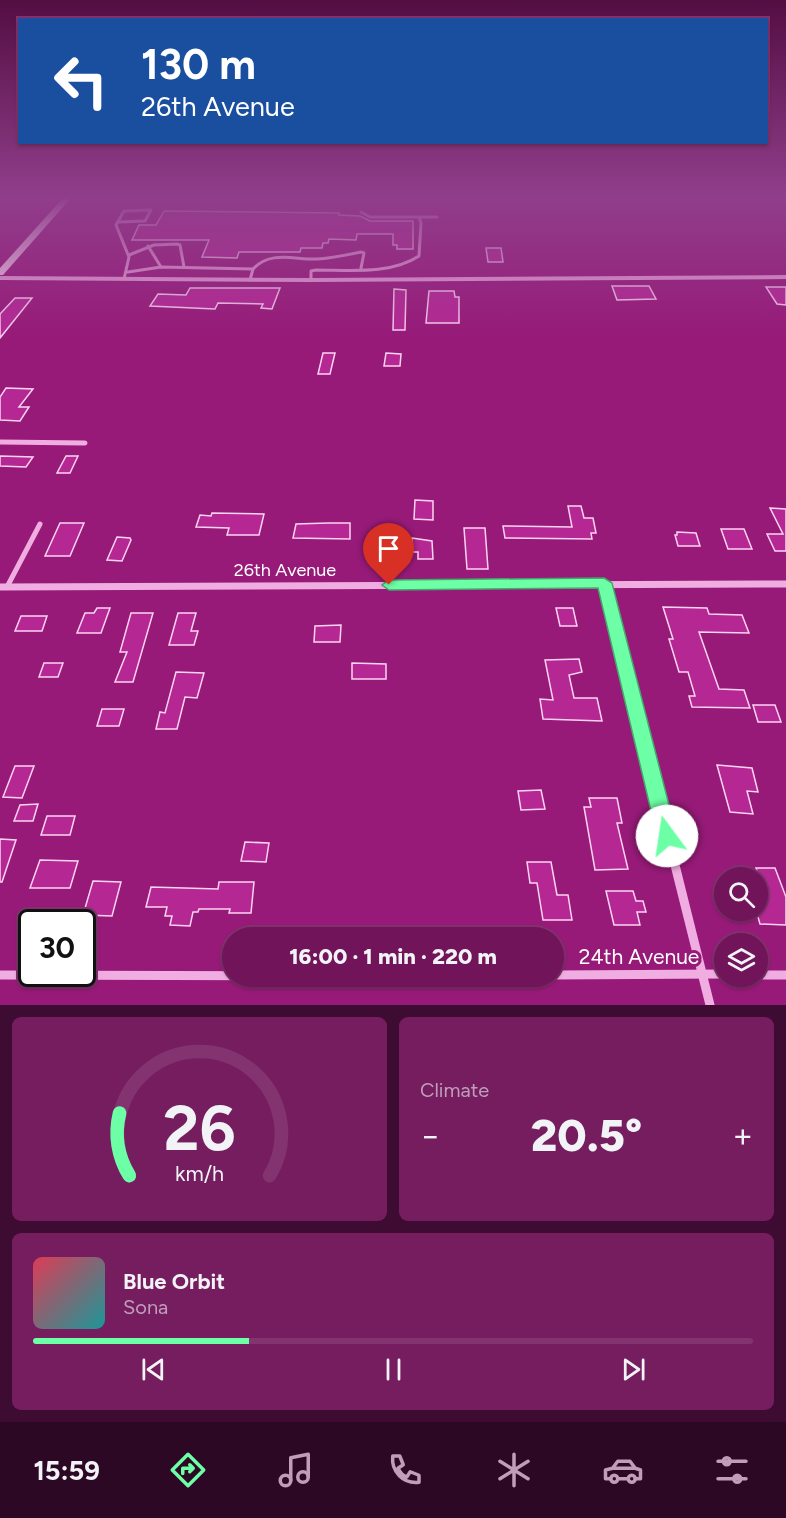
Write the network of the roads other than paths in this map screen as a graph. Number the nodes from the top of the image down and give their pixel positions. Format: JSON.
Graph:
{"nodes":[{"id":1,"x":25,"y":245,"type":"edge"},
{"id":2,"x":125,"y":245,"type":"edge"},
{"id":3,"x":420,"y":245,"type":"edge"},
{"id":4,"x":148,"y":246,"type":"junction"},
{"id":5,"x":129,"y":255,"type":"junction"},
{"id":6,"x":312,"y":259,"type":"junction"},
{"id":7,"x":160,"y":267,"type":"junction"},
{"id":8,"x":184,"y":267,"type":"junction"},
{"id":9,"x":253,"y":268,"type":"junction"},
{"id":10,"x":361,"y":268,"type":"junction"},
{"id":11,"x":311,"y":271,"type":"junction"},
{"id":12,"x":128,"y":272,"type":"junction"},
{"id":13,"x":0,"y":273,"type":"edge"},
{"id":14,"x":786,"y":277,"type":"edge"},
{"id":15,"x":0,"y":278,"type":"edge"},
{"id":16,"x":124,"y":279,"type":"junction"},
{"id":17,"x":250,"y":280,"type":"junction"},
{"id":18,"x":311,"y":280,"type":"junction"},
{"id":19,"x":0,"y":442,"type":"edge"},
{"id":20,"x":85,"y":443,"type":"dead end"},
{"id":21,"x":40,"y":524,"type":"dead end"},
{"id":22,"x":604,"y":583,"type":"junction"},
{"id":23,"x":786,"y":584,"type":"edge"},
{"id":24,"x":3,"y":587,"type":"edge"},
{"id":25,"x":702,"y":974,"type":"junction"},
{"id":26,"x":0,"y":975,"type":"edge"},
{"id":27,"x":564,"y":975,"type":"edge"},
{"id":28,"x":714,"y":975,"type":"edge"},
{"id":29,"x":768,"y":975,"type":"edge"},
{"id":30,"x":786,"y":975,"type":"edge"},
{"id":31,"x":222,"y":976,"type":"edge"},
{"id":32,"x":710,"y":1005,"type":"edge"}],
"edges":[{"from":1,"to":13,"type":"street"},
{"from":2,"to":5,"type":"lane"},
{"from":3,"to":10,"type":"lane"},
{"from":4,"to":5,"type":"lane"},
{"from":4,"to":7,"type":"lane"},
{"from":4,"to":8,"type":"lane"},
{"from":5,"to":12,"type":"lane"},
{"from":6,"to":9,"type":"lane"},
{"from":6,"to":10,"type":"lane"},
{"from":6,"to":11,"type":"lane"},
{"from":7,"to":8,"type":"lane"},
{"from":7,"to":12,"type":"lane"},
{"from":8,"to":9,"type":"lane"},
{"from":9,"to":17,"type":"lane"},
{"from":10,"to":11,"type":"lane"},
{"from":11,"to":18,"type":"lane"},
{"from":12,"to":16,"type":"lane"},
{"from":14,"to":18,"type":"street"},
{"from":15,"to":16,"type":"street"},
{"from":16,"to":17,"type":"street"},
{"from":17,"to":18,"type":"street"},
{"from":19,"to":20,"type":"street"},
{"from":21,"to":24,"type":"lane"},
{"from":22,"to":23,"type":"street","name":"26th Avenue"},
{"from":22,"to":24,"type":"street","name":"26th Avenue"},
{"from":22,"to":25,"type":"street"},
{"from":25,"to":27,"type":"street","name":"24th Avenue"},
{"from":25,"to":28,"type":"street","name":"24th Avenue"},
{"from":25,"to":32,"type":"street"},
{"from":26,"to":31,"type":"street"},
{"from":29,"to":30,"type":"street"}]}
